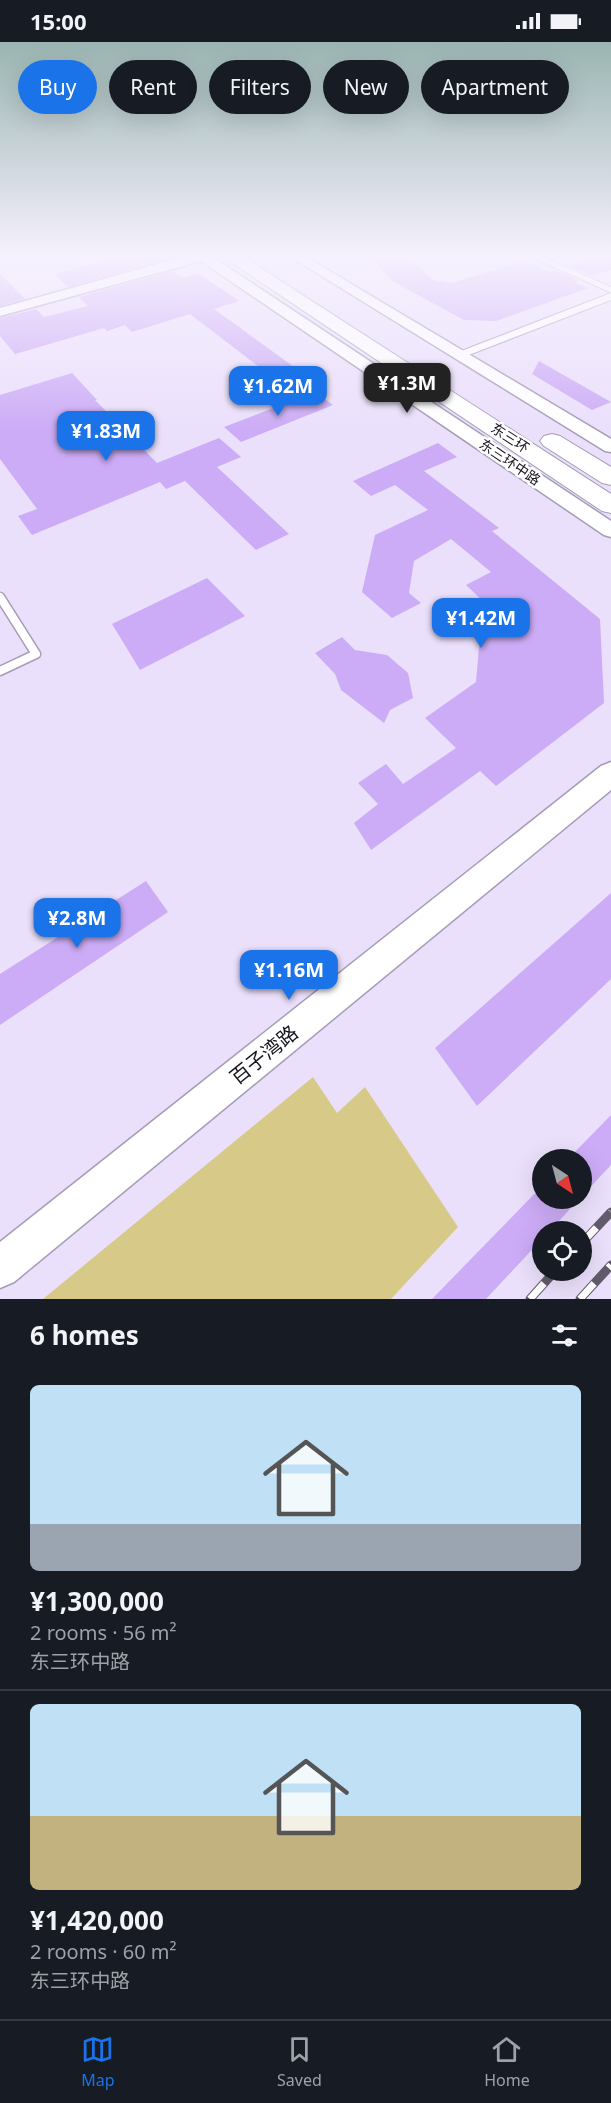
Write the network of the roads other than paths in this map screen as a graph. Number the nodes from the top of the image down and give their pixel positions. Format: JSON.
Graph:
{"nodes":[{"id":1,"x":297,"y":313,"type":"edge"},
{"id":2,"x":331,"y":313,"type":"edge"},
{"id":3,"x":340,"y":313,"type":"edge"},
{"id":4,"x":388,"y":313,"type":"edge"},
{"id":5,"x":568,"y":313,"type":"edge"},
{"id":6,"x":359,"y":326,"type":"junction"},
{"id":7,"x":458,"y":355,"type":"junction"},
{"id":8,"x":510,"y":414,"type":"dead end"},
{"id":9,"x":530,"y":427,"type":"dead end"},
{"id":10,"x":611,"y":447,"type":"edge"},
{"id":11,"x":611,"y":478,"type":"edge"},
{"id":12,"x":611,"y":505,"type":"edge"},
{"id":13,"x":611,"y":530,"type":"edge"},
{"id":14,"x":0,"y":597,"type":"edge"},
{"id":15,"x":0,"y":671,"type":"edge"},
{"id":16,"x":611,"y":774,"type":"edge"},
{"id":17,"x":0,"y":1268,"type":"edge"}],
"edges":[{"from":1,"to":13,"type":"street","name":"东三环中路"},
{"from":2,"to":6,"type":"highway","name":"东三环"},
{"from":3,"to":6,"type":"highway","name":"东三环"},
{"from":4,"to":7,"type":"street"},
{"from":5,"to":7,"type":"street"},
{"from":6,"to":8,"type":"highway","name":"东三环"},
{"from":6,"to":12,"type":"highway","name":"东三环"},
{"from":7,"to":10,"type":"street"},
{"from":9,"to":11,"type":"highway","name":"东三环"},
{"from":14,"to":15,"type":"lane"},
{"from":16,"to":17,"type":"street","name":"百子湾路"}]}
